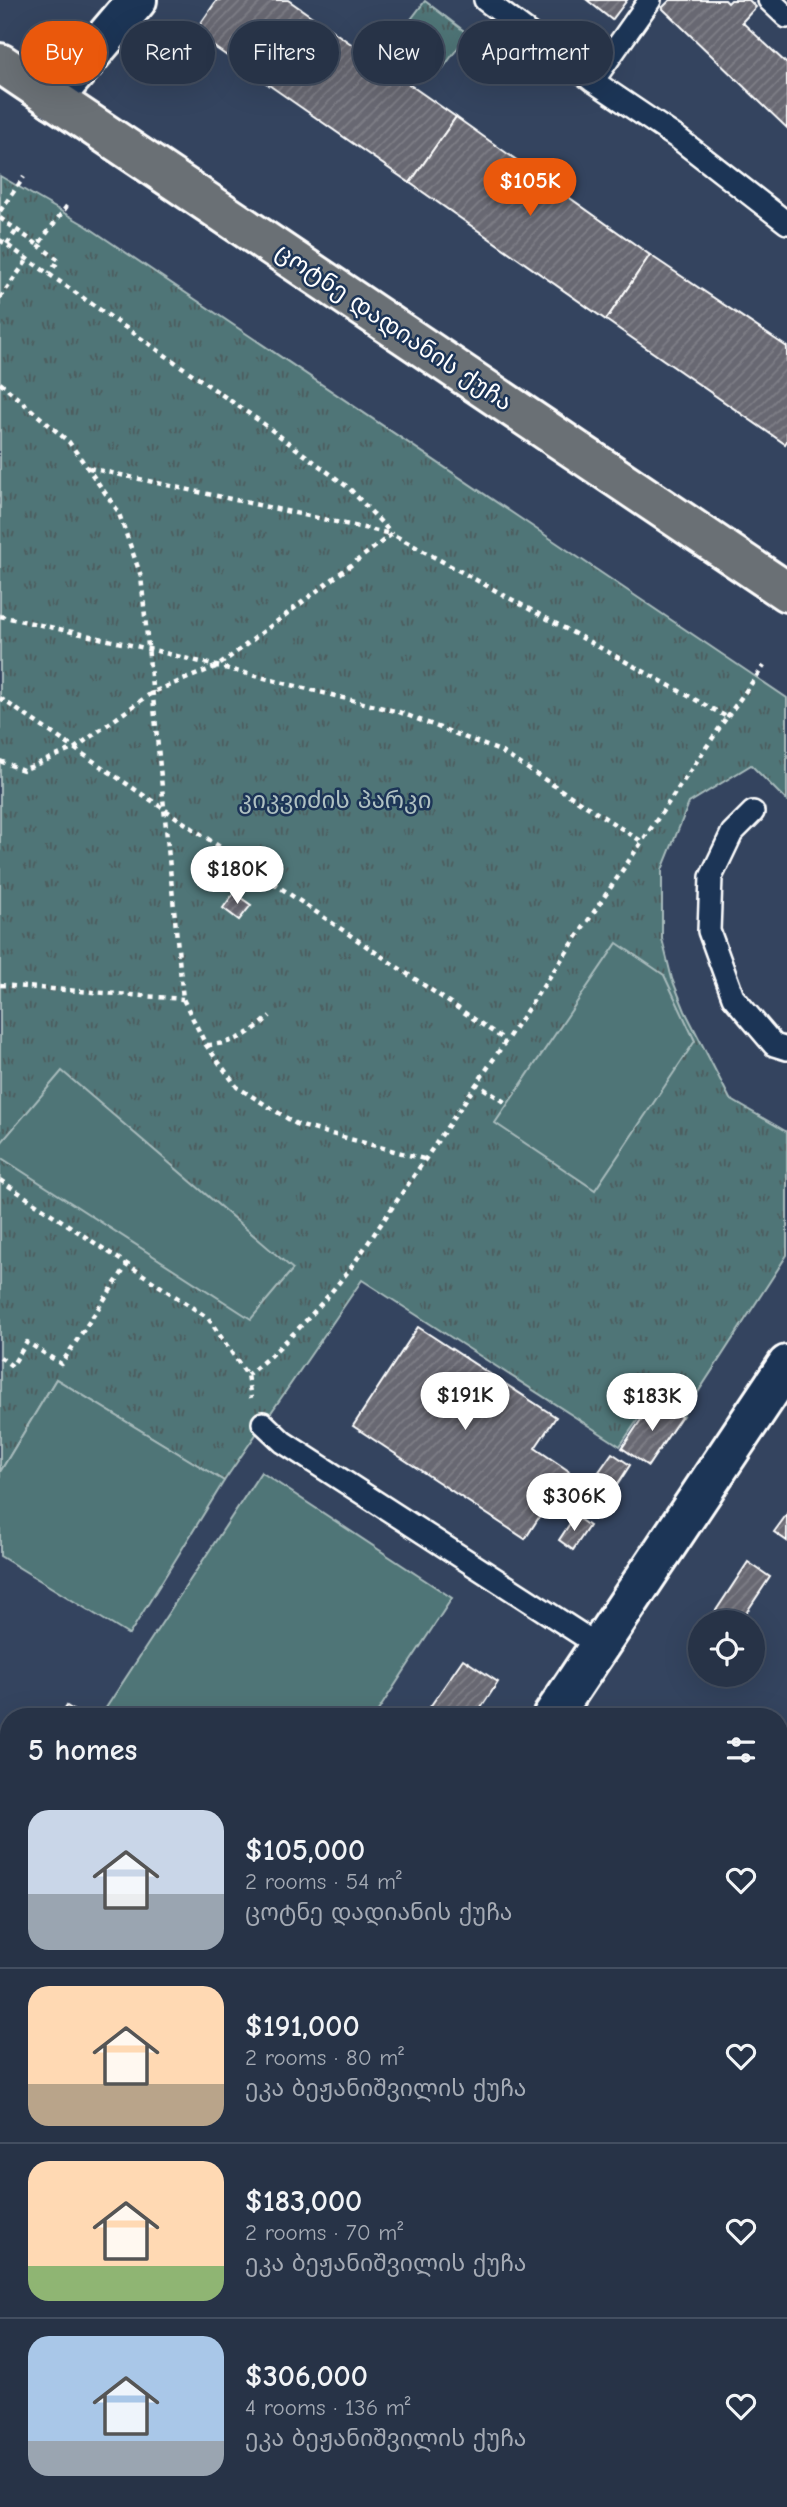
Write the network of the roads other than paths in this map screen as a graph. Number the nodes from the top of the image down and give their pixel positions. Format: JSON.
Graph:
{"nodes":[{"id":1,"x":136,"y":0,"type":"edge"},
{"id":2,"x":485,"y":0,"type":"edge"},
{"id":3,"x":650,"y":0,"type":"edge"},
{"id":4,"x":769,"y":0,"type":"edge"},
{"id":5,"x":787,"y":18,"type":"edge"},
{"id":6,"x":513,"y":21,"type":"edge"},
{"id":7,"x":613,"y":52,"type":"edge"},
{"id":8,"x":0,"y":63,"type":"edge"},
{"id":9,"x":599,"y":84,"type":"edge"},
{"id":10,"x":53,"y":99,"type":"junction"},
{"id":11,"x":787,"y":223,"type":"edge"},
{"id":12,"x":787,"y":592,"type":"edge"},
{"id":13,"x":753,"y":812,"type":"dead end"},
{"id":14,"x":787,"y":1049,"type":"edge"},
{"id":15,"x":787,"y":1365,"type":"edge"},
{"id":16,"x":263,"y":1423,"type":"dead end"},
{"id":17,"x":599,"y":1646,"type":"junction"},
{"id":18,"x":564,"y":1708,"type":"edge"}],
"edges":[{"from":1,"to":10,"type":"street"},
{"from":2,"to":6,"type":"lane"},
{"from":3,"to":7,"type":"lane"},
{"from":4,"to":5,"type":"lane"},
{"from":8,"to":10,"type":"main road","name":"ცოტნე დადიანის ქუჩა"},
{"from":9,"to":11,"type":"lane"},
{"from":10,"to":12,"type":"main road","name":"ცოტნე დადიანის ქუჩა"},
{"from":13,"to":14,"type":"lane"},
{"from":15,"to":17,"type":"street"},
{"from":16,"to":17,"type":"lane"},
{"from":17,"to":18,"type":"street"}]}
